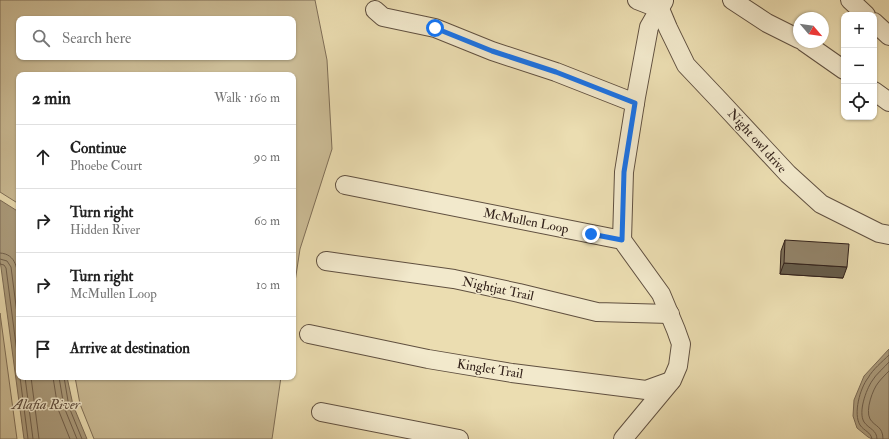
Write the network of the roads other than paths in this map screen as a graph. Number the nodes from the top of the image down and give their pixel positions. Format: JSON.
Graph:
{"nodes":[{"id":1,"x":636,"y":0,"type":"edge"},
{"id":2,"x":732,"y":0,"type":"edge"},
{"id":3,"x":850,"y":0,"type":"edge"},
{"id":4,"x":663,"y":4,"type":"edge"},
{"id":5,"x":375,"y":10,"type":"dead end"},
{"id":6,"x":863,"y":12,"type":"edge"},
{"id":7,"x":877,"y":25,"type":"edge"},
{"id":8,"x":793,"y":36,"type":"edge"},
{"id":9,"x":889,"y":36,"type":"edge"},
{"id":10,"x":813,"y":48,"type":"edge"},
{"id":11,"x":841,"y":68,"type":"edge"},
{"id":12,"x":877,"y":93,"type":"edge"},
{"id":13,"x":889,"y":102,"type":"edge"},
{"id":14,"x":635,"y":103,"type":"junction"},
{"id":15,"x":345,"y":185,"type":"dead end"},
{"id":16,"x":889,"y":235,"type":"edge"},
{"id":17,"x":622,"y":240,"type":"junction"},
{"id":18,"x":326,"y":262,"type":"dead end"},
{"id":19,"x":670,"y":314,"type":"junction"},
{"id":20,"x":308,"y":334,"type":"dead end"},
{"id":21,"x":672,"y":380,"type":"junction"},
{"id":22,"x":321,"y":412,"type":"dead end"},
{"id":23,"x":459,"y":439,"type":"edge"},
{"id":24,"x":623,"y":439,"type":"edge"}],
"edges":[{"from":1,"to":4,"type":"street"},
{"from":2,"to":8,"type":"street"},
{"from":3,"to":6,"type":"street"},
{"from":4,"to":14,"type":"street"},
{"from":4,"to":16,"type":"street","name":"Night owl drive"},
{"from":5,"to":14,"type":"street"},
{"from":7,"to":9,"type":"street"},
{"from":10,"to":11,"type":"street"},
{"from":12,"to":13,"type":"street"},
{"from":14,"to":17,"type":"street"},
{"from":15,"to":17,"type":"street","name":"McMullen Loop"},
{"from":17,"to":19,"type":"street"},
{"from":18,"to":19,"type":"street","name":"Nightjat Trail"},
{"from":19,"to":21,"type":"street"},
{"from":20,"to":21,"type":"street","name":"Kinglet Trail"},
{"from":21,"to":24,"type":"street"},
{"from":22,"to":23,"type":"street"}]}
